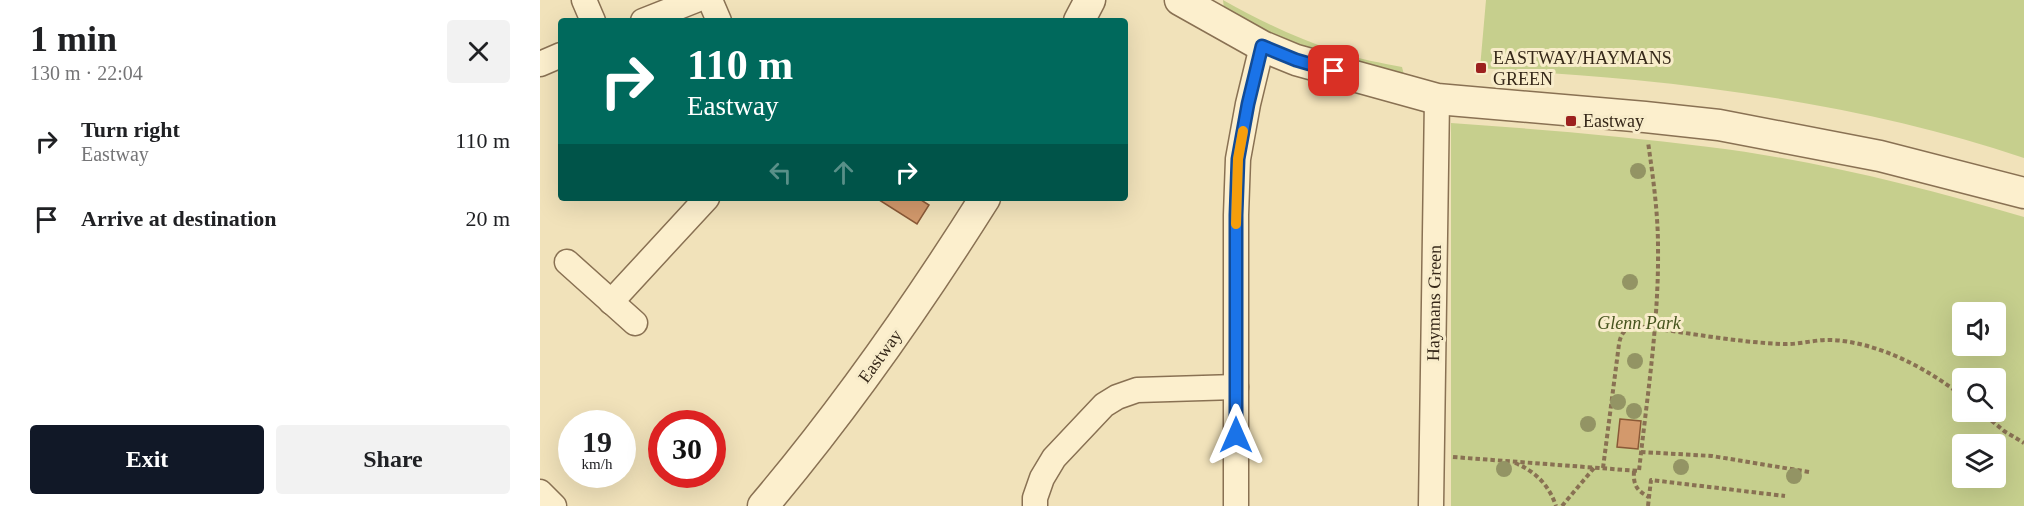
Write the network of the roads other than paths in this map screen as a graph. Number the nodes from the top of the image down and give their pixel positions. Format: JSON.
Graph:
{"nodes":[{"id":1,"x":584,"y":0,"type":"edge"},
{"id":2,"x":696,"y":0,"type":"edge"},
{"id":3,"x":710,"y":0,"type":"edge"},
{"id":4,"x":1090,"y":0,"type":"edge"},
{"id":5,"x":1180,"y":0,"type":"edge"},
{"id":6,"x":591,"y":18,"type":"edge"},
{"id":7,"x":651,"y":18,"type":"edge"},
{"id":8,"x":718,"y":18,"type":"edge"},
{"id":9,"x":1081,"y":18,"type":"edge"},
{"id":10,"x":1262,"y":46,"type":"junction"},
{"id":11,"x":558,"y":56,"type":"edge"},
{"id":12,"x":540,"y":64,"type":"edge"},
{"id":13,"x":1437,"y":99,"type":"junction"},
{"id":14,"x":2024,"y":193,"type":"edge"},
{"id":15,"x":704,"y":201,"type":"edge"},
{"id":16,"x":983,"y":201,"type":"edge"},
{"id":17,"x":567,"y":262,"type":"dead end"},
{"id":18,"x":611,"y":302,"type":"junction"},
{"id":19,"x":634,"y":323,"type":"dead end"},
{"id":20,"x":1236,"y":387,"type":"junction"},
{"id":21,"x":540,"y":492,"type":"edge"},
{"id":22,"x":554,"y":506,"type":"edge"},
{"id":23,"x":763,"y":506,"type":"edge"},
{"id":24,"x":1035,"y":506,"type":"edge"},
{"id":25,"x":1236,"y":506,"type":"edge"},
{"id":26,"x":1431,"y":506,"type":"edge"}],
"edges":[{"from":1,"to":6,"type":"street"},
{"from":2,"to":7,"type":"street"},
{"from":3,"to":8,"type":"street"},
{"from":4,"to":9,"type":"street"},
{"from":5,"to":10,"type":"street"},
{"from":10,"to":13,"type":"street"},
{"from":10,"to":20,"type":"street"},
{"from":11,"to":12,"type":"street"},
{"from":13,"to":14,"type":"street"},
{"from":13,"to":26,"type":"street","name":"Haymans Green"},
{"from":15,"to":18,"type":"street"},
{"from":16,"to":23,"type":"street","name":"Eastway"},
{"from":17,"to":18,"type":"street"},
{"from":18,"to":19,"type":"street"},
{"from":20,"to":24,"type":"street"},
{"from":20,"to":25,"type":"street"},
{"from":21,"to":22,"type":"street"}]}
